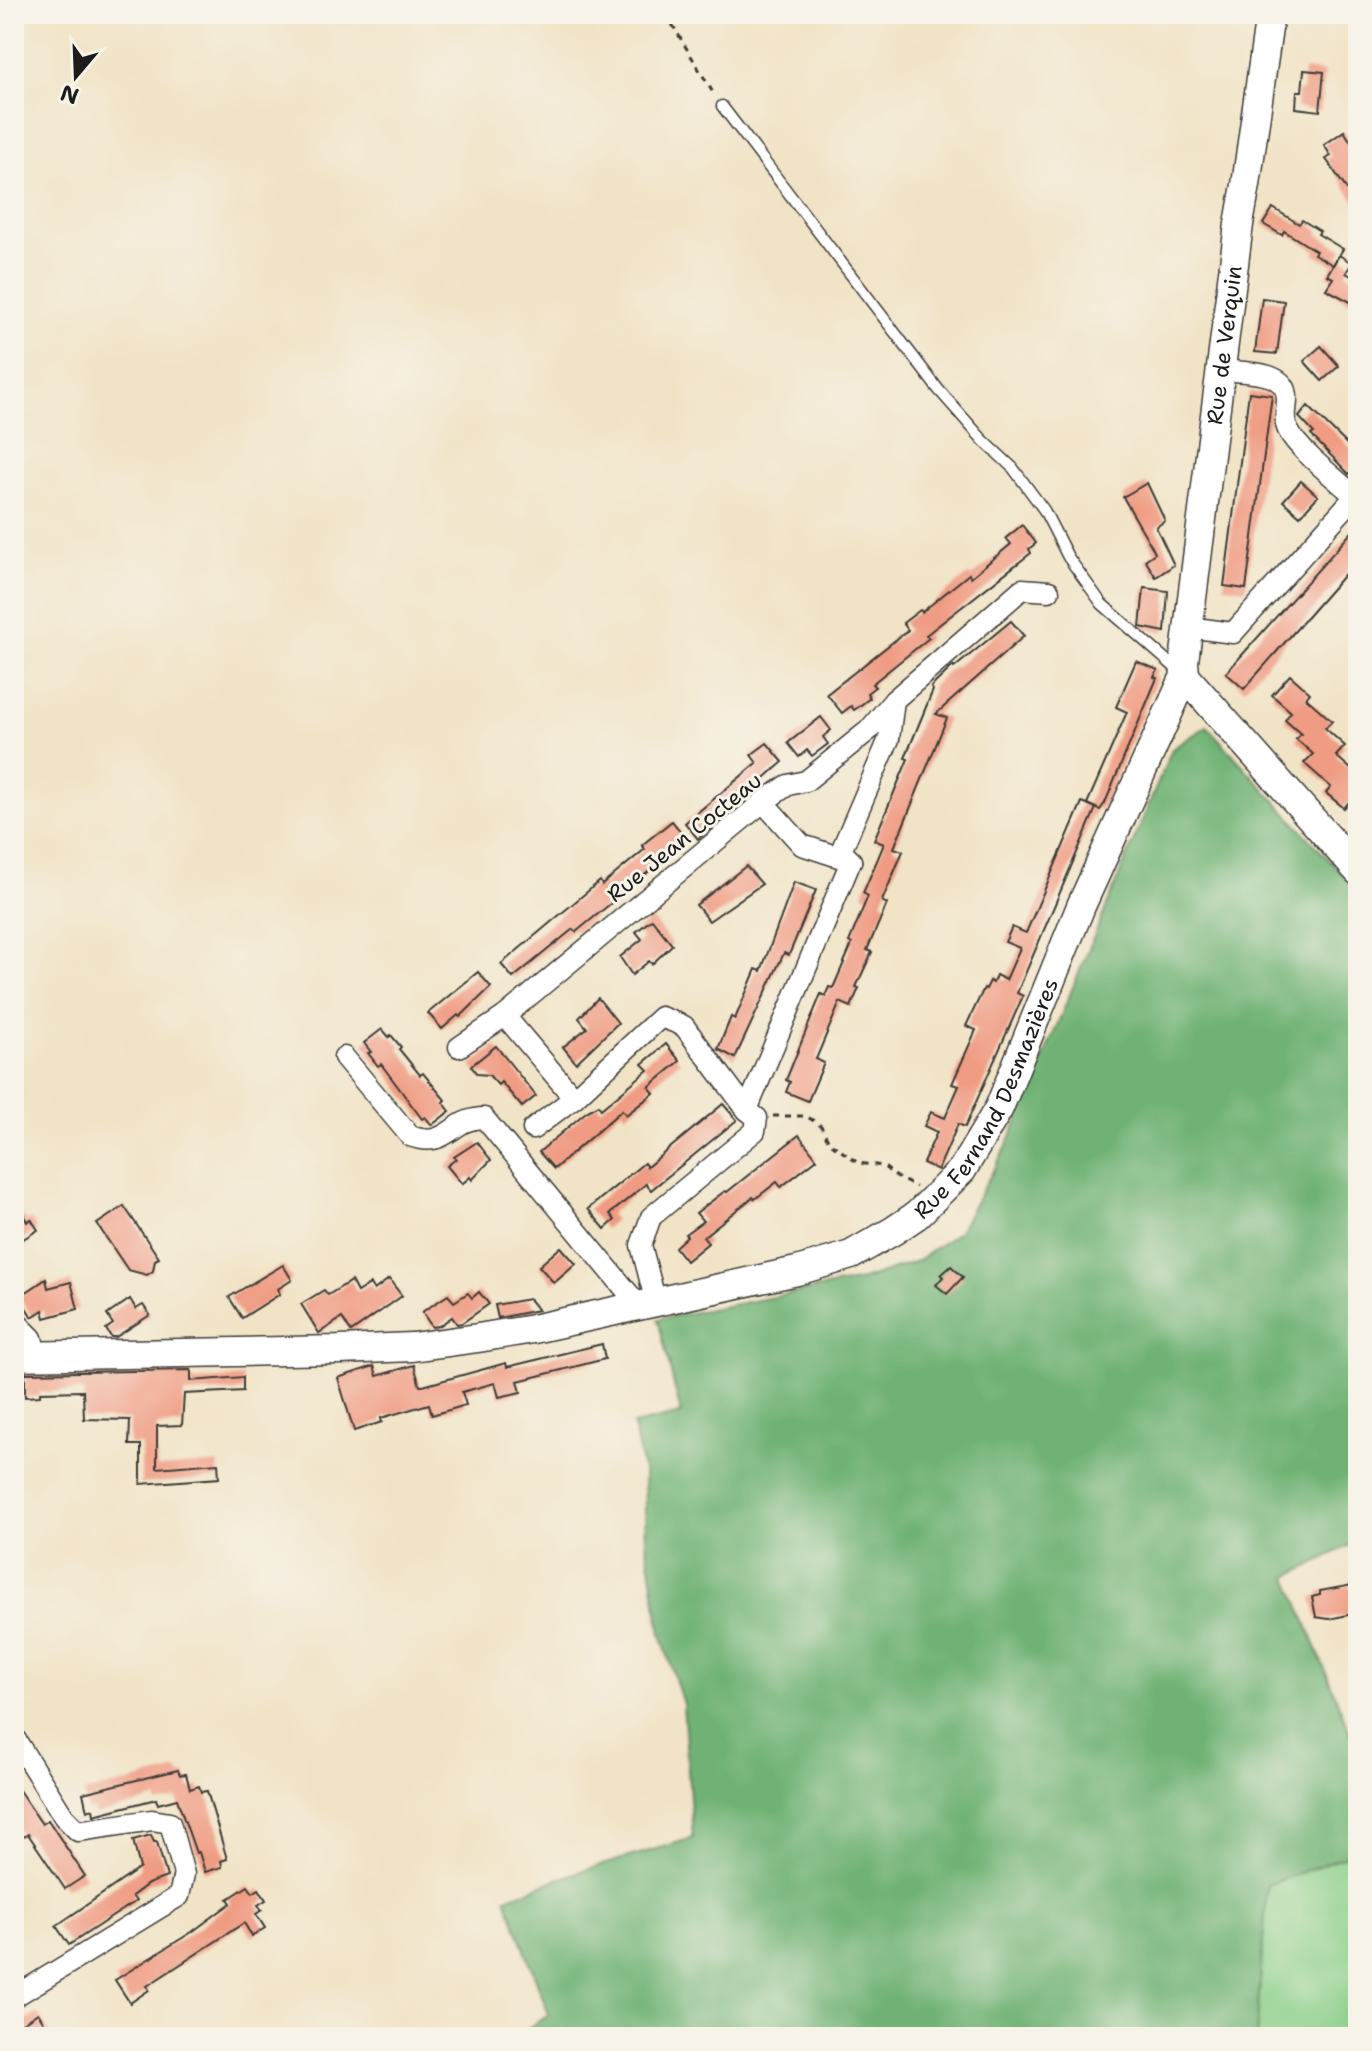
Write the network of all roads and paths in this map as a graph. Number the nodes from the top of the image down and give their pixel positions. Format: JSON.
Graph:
{"nodes":[{"id":1,"x":666,"y":14,"type":"edge"},
{"id":2,"x":1270,"y":14,"type":"edge"},
{"id":3,"x":722,"y":106,"type":"joint"},
{"id":4,"x":1221,"y":370,"type":"junction"},
{"id":5,"x":1356,"y":494,"type":"edge"},
{"id":6,"x":1049,"y":591,"type":"dead end"},
{"id":7,"x":1188,"y":627,"type":"junction"},
{"id":8,"x":1185,"y":676,"type":"junction"},
{"id":9,"x":894,"y":700,"type":"junction"},
{"id":10,"x":763,"y":802,"type":"junction"},
{"id":11,"x":851,"y":861,"type":"junction"},
{"id":12,"x":1358,"y":871,"type":"edge"},
{"id":13,"x":505,"y":1016,"type":"junction"},
{"id":14,"x":459,"y":1047,"type":"dead end"},
{"id":15,"x":344,"y":1057,"type":"dead end"},
{"id":16,"x":574,"y":1098,"type":"junction"},
{"id":17,"x":747,"y":1110,"type":"junction"},
{"id":18,"x":533,"y":1129,"type":"dead end"},
{"id":19,"x":755,"y":1131,"type":"junction"},
{"id":20,"x":935,"y":1196,"type":"junction"},
{"id":21,"x":648,"y":1304,"type":"junction"},
{"id":22,"x":14,"y":1320,"type":"edge"},
{"id":23,"x":25,"y":1355,"type":"edge"},
{"id":24,"x":14,"y":1737,"type":"edge"},
{"id":25,"x":14,"y":1997,"type":"edge"}],
"edges":[{"from":1,"to":3,"type":"path"},
{"from":2,"to":4,"type":"street","name":"Rue de Verquin"},
{"from":3,"to":8,"type":"lane"},
{"from":4,"to":5,"type":"street"},
{"from":4,"to":7,"type":"street","name":"Rue de Verquin"},
{"from":5,"to":7,"type":"street"},
{"from":6,"to":9,"type":"street","name":"Rue Jean Cocteau"},
{"from":7,"to":8,"type":"street","name":"Rue de Verquin"},
{"from":8,"to":12,"type":"street"},
{"from":8,"to":20,"type":"street","name":"Rue Fernand Desmazières"},
{"from":9,"to":10,"type":"street","name":"Rue Jean Cocteau"},
{"from":9,"to":11,"type":"street"},
{"from":10,"to":11,"type":"street"},
{"from":10,"to":13,"type":"street","name":"Rue Jean Cocteau"},
{"from":11,"to":17,"type":"street"},
{"from":13,"to":14,"type":"street","name":"Rue Jean Cocteau"},
{"from":13,"to":16,"type":"street"},
{"from":15,"to":21,"type":"street"},
{"from":16,"to":17,"type":"street"},
{"from":16,"to":18,"type":"street"},
{"from":17,"to":19,"type":"street"},
{"from":19,"to":20,"type":"path"},
{"from":19,"to":21,"type":"street"},
{"from":20,"to":21,"type":"street","name":"Rue Fernand Desmazières"},
{"from":21,"to":23,"type":"street","name":"Rue Fernand Desmazières"},
{"from":22,"to":23,"type":"street"},
{"from":24,"to":25,"type":"street"}]}
